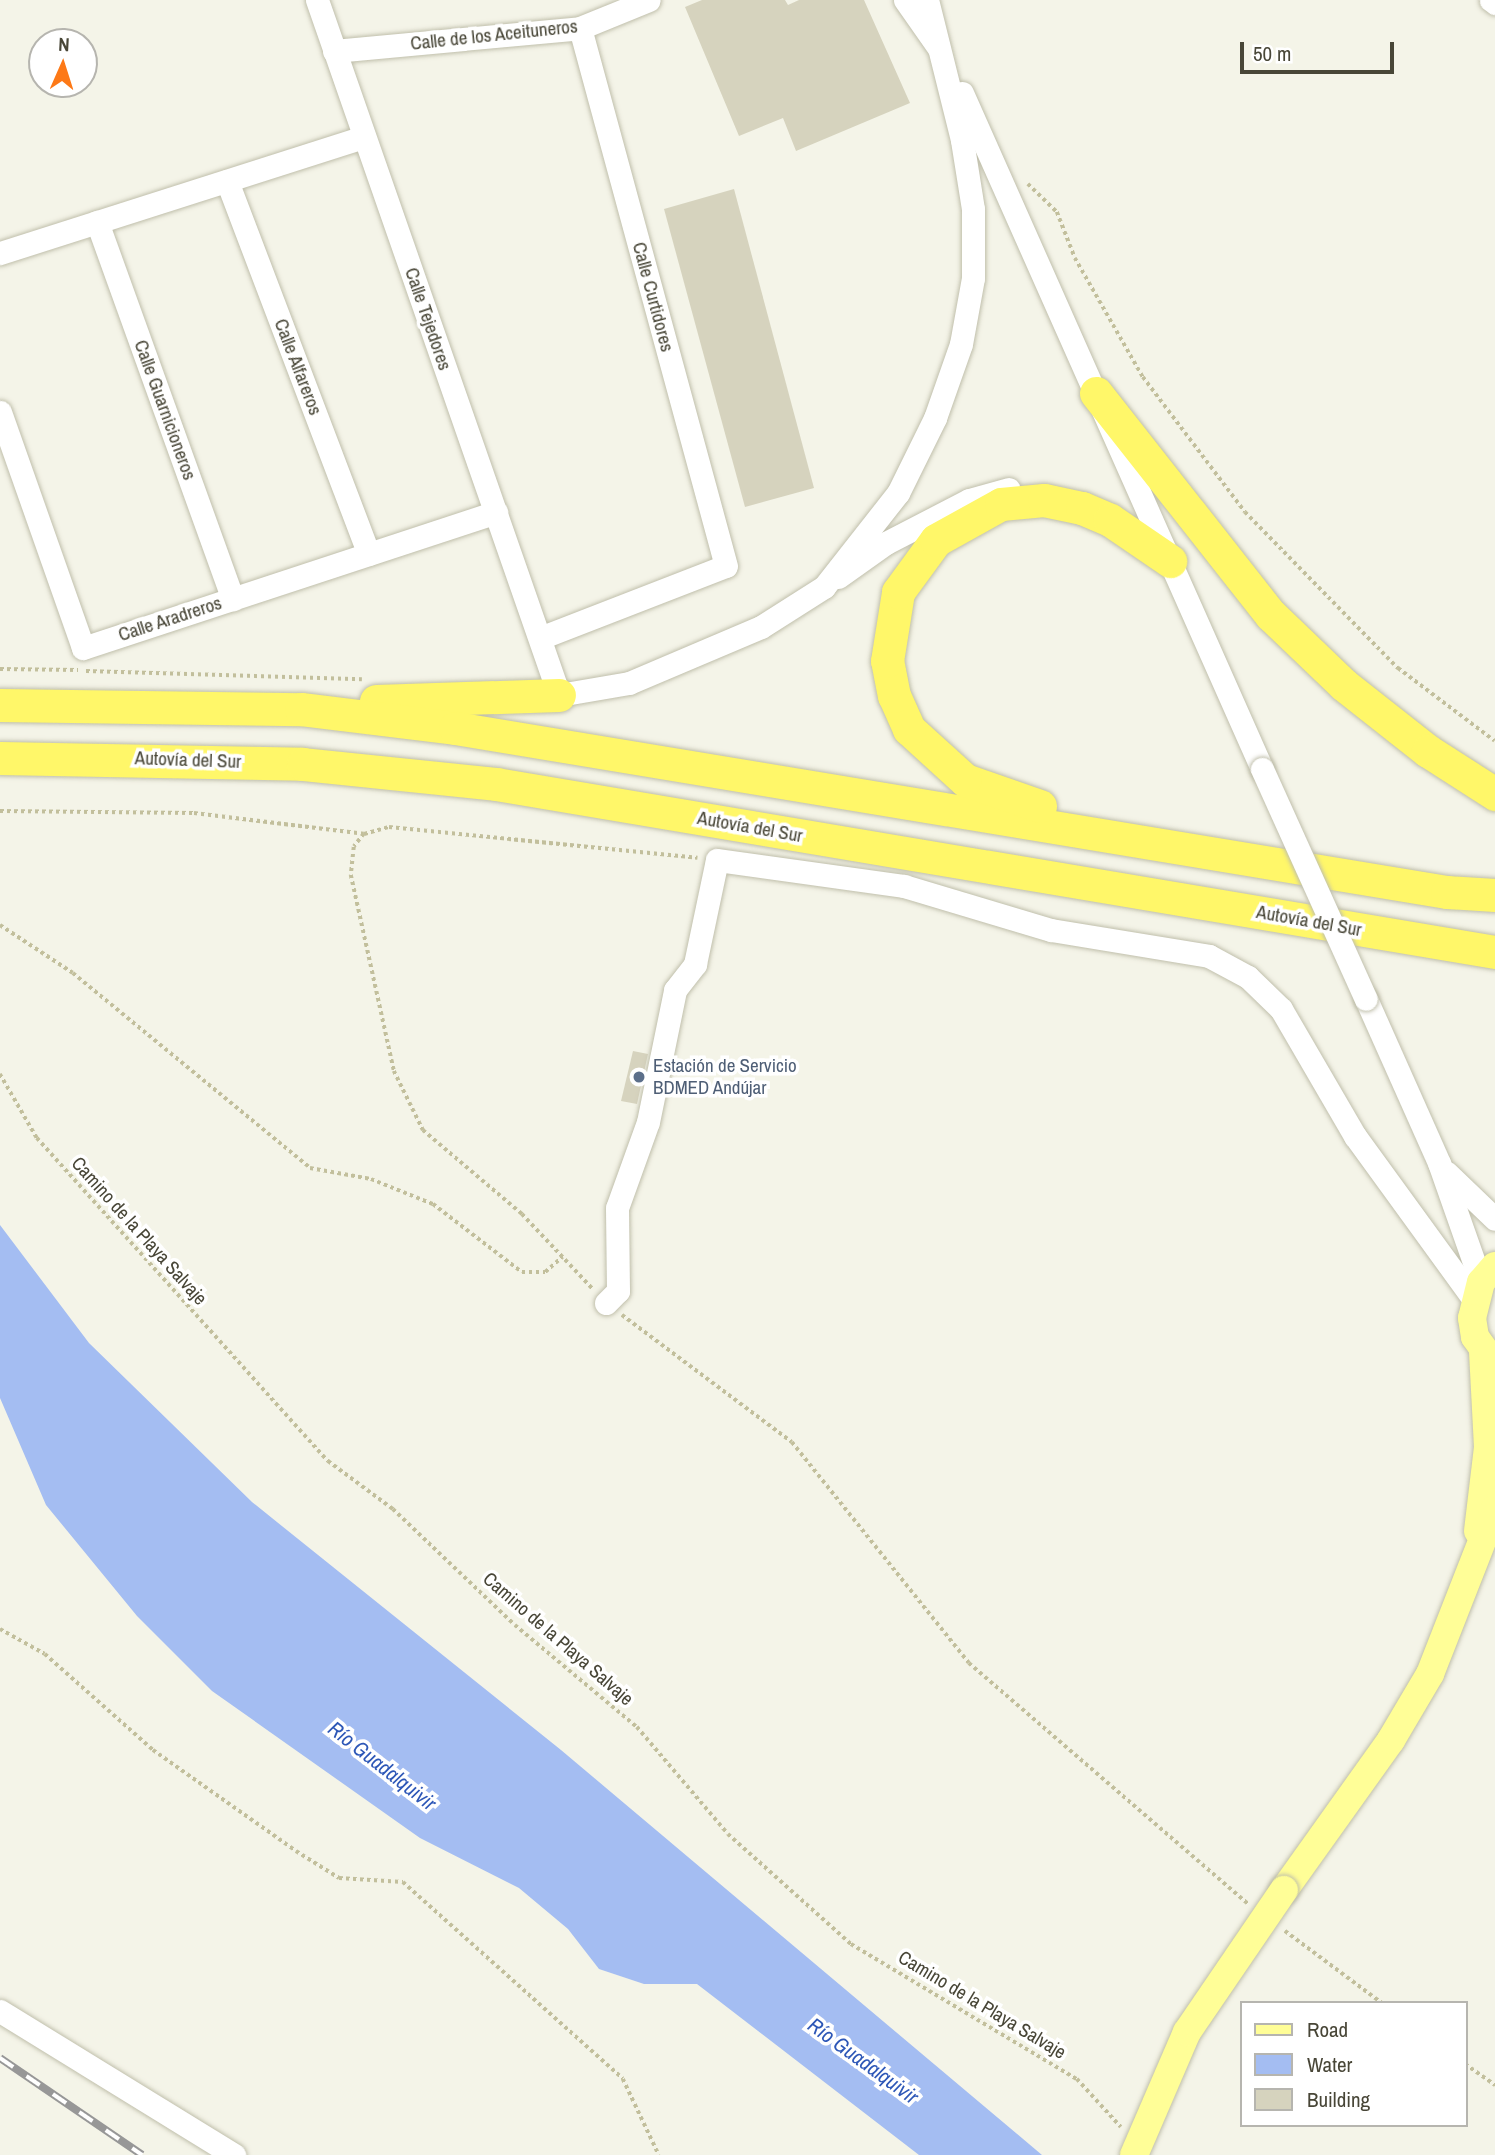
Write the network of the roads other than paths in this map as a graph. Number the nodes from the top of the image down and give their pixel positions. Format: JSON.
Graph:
{"nodes":[{"id":1,"x":317,"y":0,"type":"edge"},
{"id":2,"x":649,"y":0,"type":"edge"},
{"id":3,"x":905,"y":0,"type":"edge"},
{"id":4,"x":927,"y":0,"type":"edge"},
{"id":5,"x":580,"y":28,"type":"junction"},
{"id":6,"x":941,"y":50,"type":"junction"},
{"id":7,"x":334,"y":51,"type":"junction"},
{"id":8,"x":365,"y":137,"type":"junction"},
{"id":9,"x":227,"y":181,"type":"junction"},
{"id":10,"x":97,"y":222,"type":"junction"},
{"id":11,"x":0,"y":253,"type":"edge"},
{"id":12,"x":1096,"y":393,"type":"junction"},
{"id":13,"x":0,"y":411,"type":"edge"},
{"id":14,"x":496,"y":512,"type":"junction"},
{"id":15,"x":1153,"y":524,"type":"junction"},
{"id":16,"x":369,"y":554,"type":"junction"},
{"id":17,"x":1170,"y":561,"type":"junction"},
{"id":18,"x":824,"y":587,"type":"junction"},
{"id":19,"x":233,"y":598,"type":"junction"},
{"id":20,"x":540,"y":638,"type":"junction"},
{"id":21,"x":559,"y":695,"type":"junction"},
{"id":22,"x":0,"y":705,"type":"edge"},
{"id":23,"x":301,"y":709,"type":"junction"},
{"id":24,"x":0,"y":758,"type":"edge"},
{"id":25,"x":1495,"y":794,"type":"edge"},
{"id":26,"x":1495,"y":895,"type":"edge"},
{"id":27,"x":1495,"y":953,"type":"edge"},
{"id":28,"x":1439,"y":1163,"type":"junction"},
{"id":29,"x":1495,"y":1219,"type":"edge"},
{"id":30,"x":1483,"y":1283,"type":"edge"},
{"id":31,"x":606,"y":1303,"type":"road end"},
{"id":32,"x":1489,"y":1359,"type":"edge"},
{"id":33,"x":1495,"y":1508,"type":"edge"},
{"id":34,"x":1475,"y":1558,"type":"junction"},
{"id":35,"x":0,"y":2011,"type":"edge"},
{"id":36,"x":1133,"y":2145,"type":"edge"},
{"id":37,"x":234,"y":2155,"type":"edge"}],
"edges":[{"from":1,"to":7,"type":"street","name":"Calle Tejedores"},
{"from":2,"to":5,"type":"street","name":"Calle de los Aceituneros"},
{"from":3,"to":6,"type":"street"},
{"from":4,"to":6,"type":"street"},
{"from":5,"to":7,"type":"street","name":"Calle de los Aceituneros"},
{"from":5,"to":20,"type":"street","name":"Calle Curtidores"},
{"from":6,"to":12,"type":"street"},
{"from":6,"to":18,"type":"street"},
{"from":7,"to":8,"type":"street","name":"Calle Tejedores"},
{"from":8,"to":9,"type":"street"},
{"from":8,"to":14,"type":"street","name":"Calle Tejedores"},
{"from":9,"to":10,"type":"street"},
{"from":9,"to":16,"type":"street","name":"Calle Alfareros"},
{"from":10,"to":11,"type":"street"},
{"from":10,"to":19,"type":"street","name":"Calle Guarnicioneros"},
{"from":12,"to":15,"type":"street"},
{"from":12,"to":25,"type":"highway"},
{"from":13,"to":19,"type":"street","name":"Calle Aradreros"},
{"from":14,"to":16,"type":"street","name":"Calle Aradreros"},
{"from":14,"to":20,"type":"street","name":"Calle Tejedores"},
{"from":15,"to":17,"type":"street"},
{"from":15,"to":18,"type":"street"},
{"from":16,"to":19,"type":"street","name":"Calle Aradreros"},
{"from":17,"to":26,"type":"highway"},
{"from":17,"to":28,"type":"street","bridge":true},
{"from":18,"to":21,"type":"street"},
{"from":20,"to":21,"type":"street","name":"Calle Tejedores"},
{"from":21,"to":23,"type":"highway"},
{"from":22,"to":23,"type":"highway"},
{"from":23,"to":26,"type":"highway"},
{"from":24,"to":27,"type":"highway","name":"Autovía del Sur"},
{"from":28,"to":29,"type":"street"},
{"from":28,"to":30,"type":"street"},
{"from":30,"to":31,"type":"street"},
{"from":30,"to":32,"type":"main road"},
{"from":32,"to":34,"type":"main road"},
{"from":33,"to":34,"type":"main road"},
{"from":34,"to":36,"type":"main road","bridge":true},
{"from":35,"to":37,"type":"street"}]}
